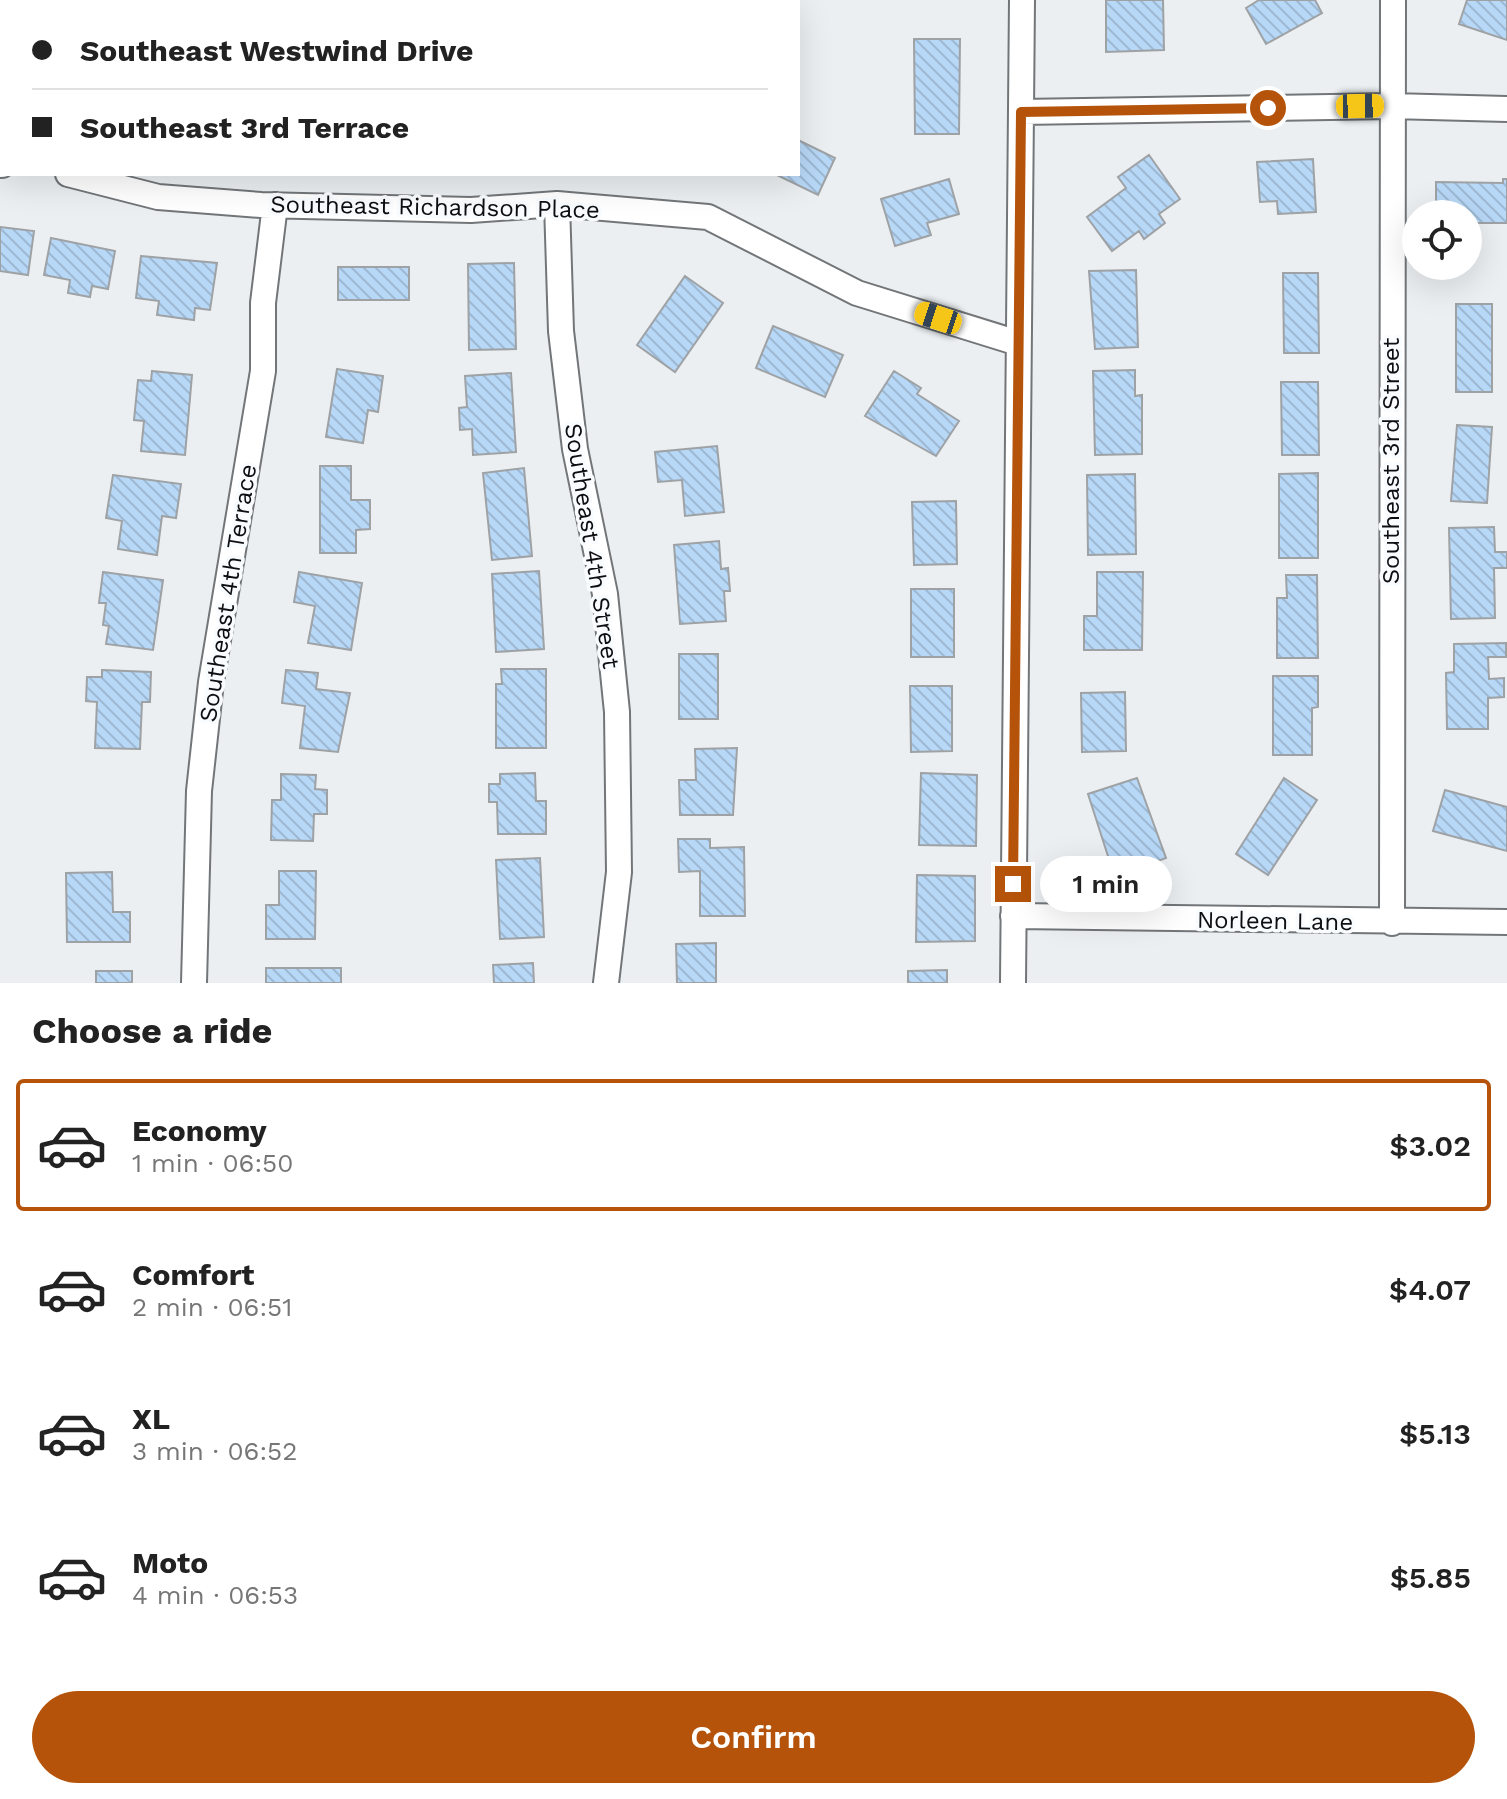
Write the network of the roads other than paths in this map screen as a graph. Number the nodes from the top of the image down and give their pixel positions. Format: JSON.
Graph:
{"nodes":[{"id":1,"x":1022,"y":0,"type":"edge"},
{"id":2,"x":1393,"y":0,"type":"edge"},
{"id":3,"x":1391,"y":106,"type":"junction"},
{"id":4,"x":1507,"y":109,"type":"edge"},
{"id":5,"x":1021,"y":112,"type":"junction"},
{"id":6,"x":76,"y":176,"type":"edge"},
{"id":7,"x":557,"y":204,"type":"junction"},
{"id":8,"x":275,"y":205,"type":"junction"},
{"id":9,"x":1018,"y":343,"type":"junction"},
{"id":10,"x":1013,"y":916,"type":"junction"},
{"id":11,"x":1507,"y":922,"type":"edge"},
{"id":12,"x":1392,"y":923,"type":"junction"},
{"id":13,"x":194,"y":983,"type":"edge"},
{"id":14,"x":606,"y":983,"type":"edge"},
{"id":15,"x":1013,"y":983,"type":"edge"}],
"edges":[{"from":1,"to":5,"type":"street"},
{"from":2,"to":3,"type":"street","name":"Southeast 3rd Street"},
{"from":3,"to":4,"type":"street"},
{"from":3,"to":5,"type":"street"},
{"from":3,"to":12,"type":"street","name":"Southeast 3rd Street"},
{"from":5,"to":9,"type":"street"},
{"from":6,"to":8,"type":"street","name":"Southeast Richardson Place"},
{"from":7,"to":8,"type":"street","name":"Southeast Richardson Place"},
{"from":7,"to":9,"type":"street","name":"Southeast Richardson Place"},
{"from":7,"to":14,"type":"street","name":"Southeast 4th Street"},
{"from":8,"to":13,"type":"street","name":"Southeast 4th Terrace"},
{"from":9,"to":10,"type":"street"},
{"from":10,"to":12,"type":"street","name":"Norleen Lane"},
{"from":10,"to":15,"type":"street"},
{"from":11,"to":12,"type":"street","name":"Norleen Lane"}]}
